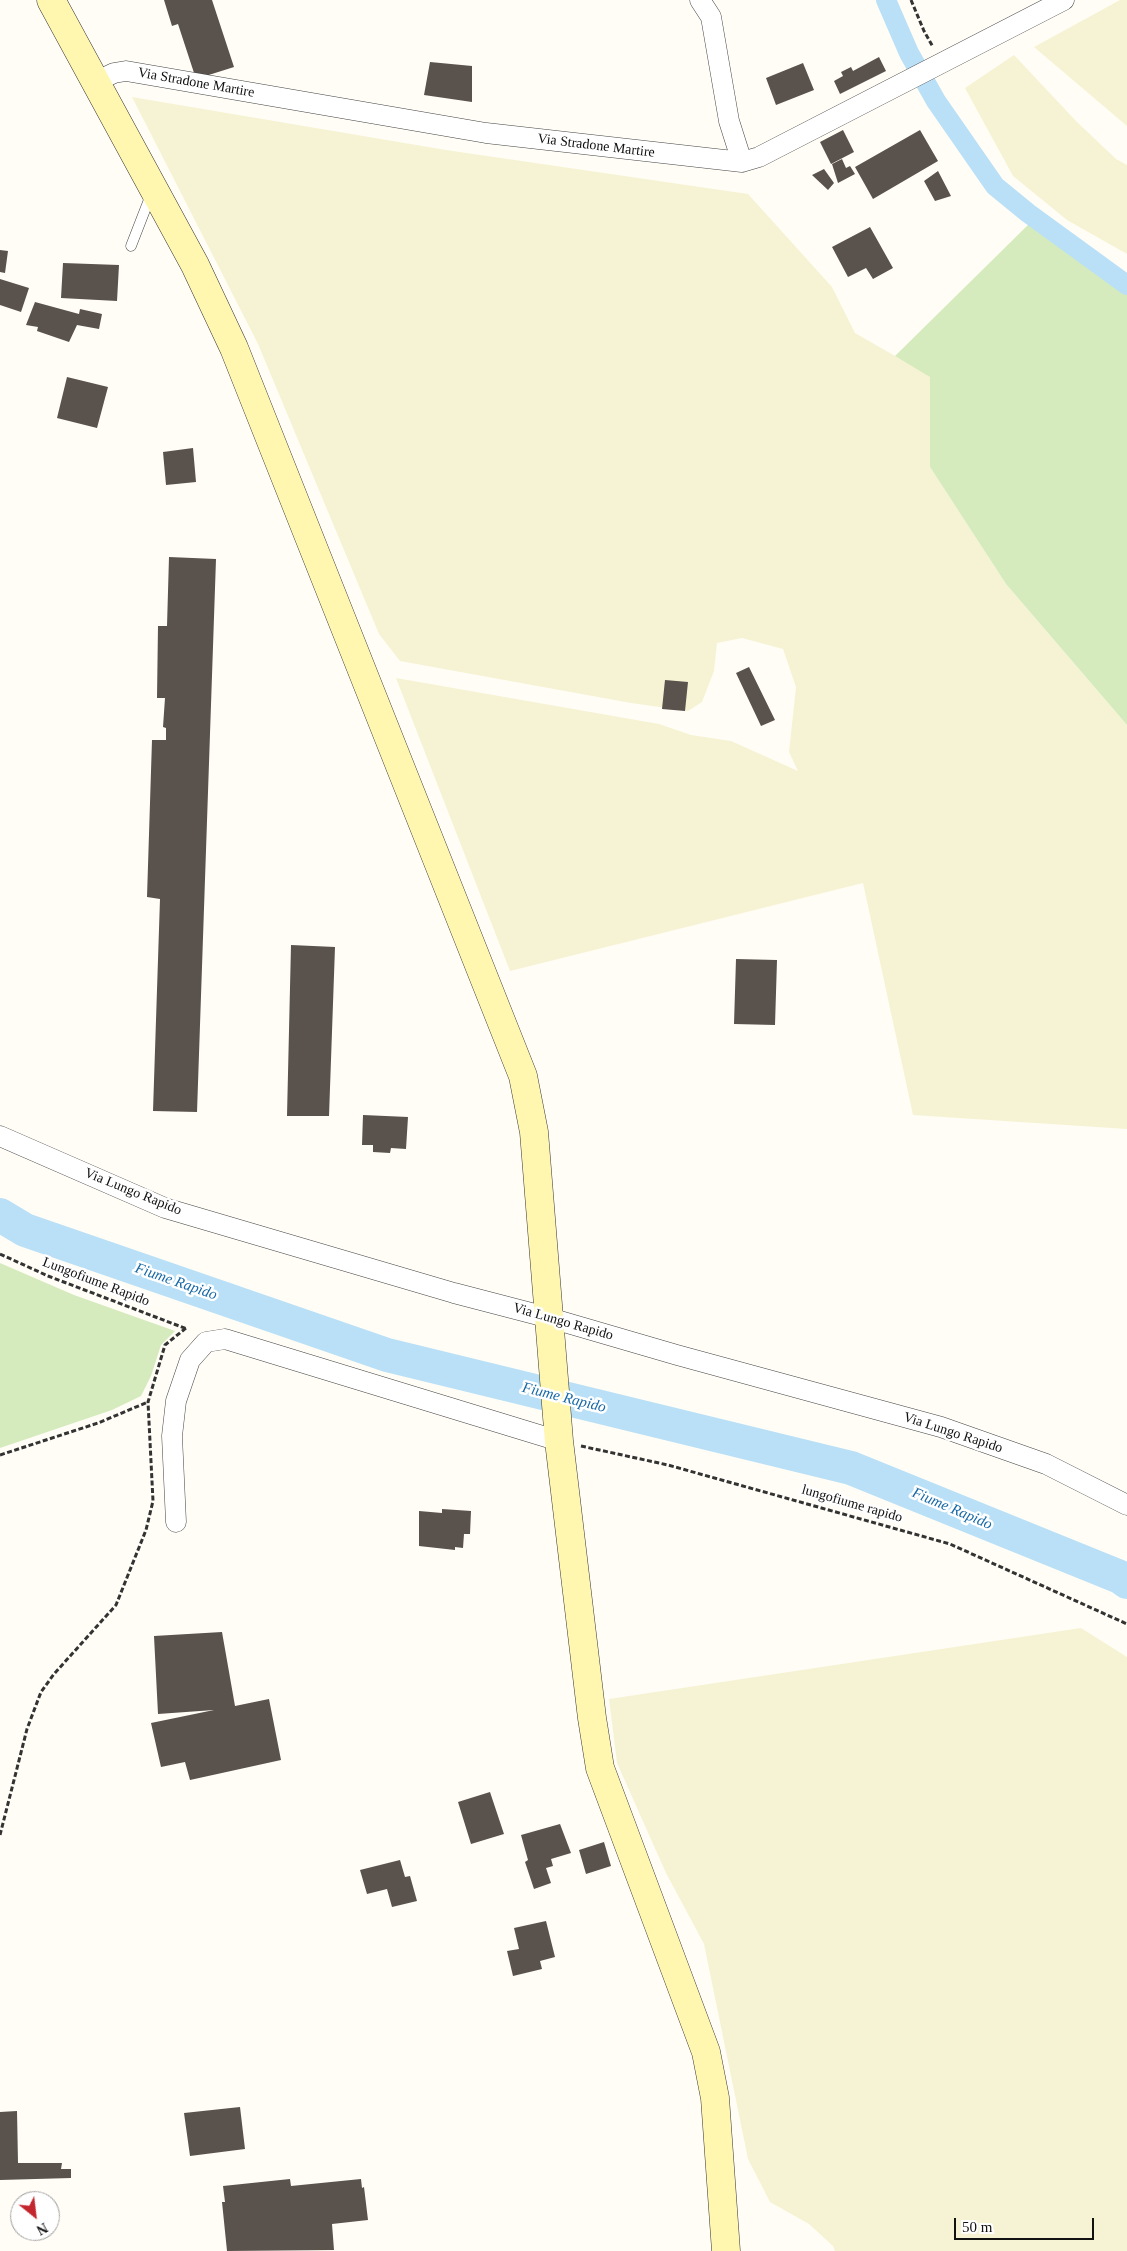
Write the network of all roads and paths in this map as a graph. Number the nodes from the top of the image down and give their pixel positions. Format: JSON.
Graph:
{"nodes":[{"id":1,"x":51,"y":0,"type":"edge"},
{"id":2,"x":700,"y":0,"type":"edge"},
{"id":3,"x":912,"y":0,"type":"edge"},
{"id":4,"x":1064,"y":0,"type":"edge"},
{"id":5,"x":943,"y":62,"type":"junction"},
{"id":6,"x":96,"y":82,"type":"junction"},
{"id":7,"x":742,"y":162,"type":"junction"},
{"id":8,"x":154,"y":189,"type":"junction"},
{"id":9,"x":131,"y":246,"type":"dead end"},
{"id":10,"x":0,"y":1136,"type":"edge"},
{"id":11,"x":0,"y":1254,"type":"edge"},
{"id":12,"x":551,"y":1326,"type":"junction"},
{"id":13,"x":148,"y":1402,"type":"junction"},
{"id":14,"x":559,"y":1441,"type":"junction"},
{"id":15,"x":0,"y":1455,"type":"edge"},
{"id":16,"x":1127,"y":1505,"type":"edge"},
{"id":17,"x":176,"y":1522,"type":"dead end"},
{"id":18,"x":1127,"y":1624,"type":"edge"},
{"id":19,"x":0,"y":1835,"type":"edge"},
{"id":20,"x":726,"y":2251,"type":"edge"}],
"edges":[{"from":1,"to":6,"type":"main road"},
{"from":2,"to":7,"type":"street"},
{"from":3,"to":5,"type":"path"},
{"from":4,"to":5,"type":"street","name":"Via Stradone Martire"},
{"from":5,"to":7,"type":"street","name":"Via Stradone Martire"},
{"from":6,"to":7,"type":"street","name":"Via Stradone Martire"},
{"from":6,"to":8,"type":"main road"},
{"from":8,"to":9,"type":"lane"},
{"from":8,"to":12,"type":"main road"},
{"from":10,"to":12,"type":"street","name":"Via Lungo Rapido"},
{"from":11,"to":13,"type":"path","name":"Lungofiume Rapido"},
{"from":12,"to":14,"type":"main road"},
{"from":12,"to":16,"type":"street","name":"Via Lungo Rapido"},
{"from":13,"to":15,"type":"path"},
{"from":13,"to":19,"type":"path"},
{"from":14,"to":17,"type":"street"},
{"from":14,"to":18,"type":"path","name":"lungofiume rapido"},
{"from":14,"to":20,"type":"main road"}]}
